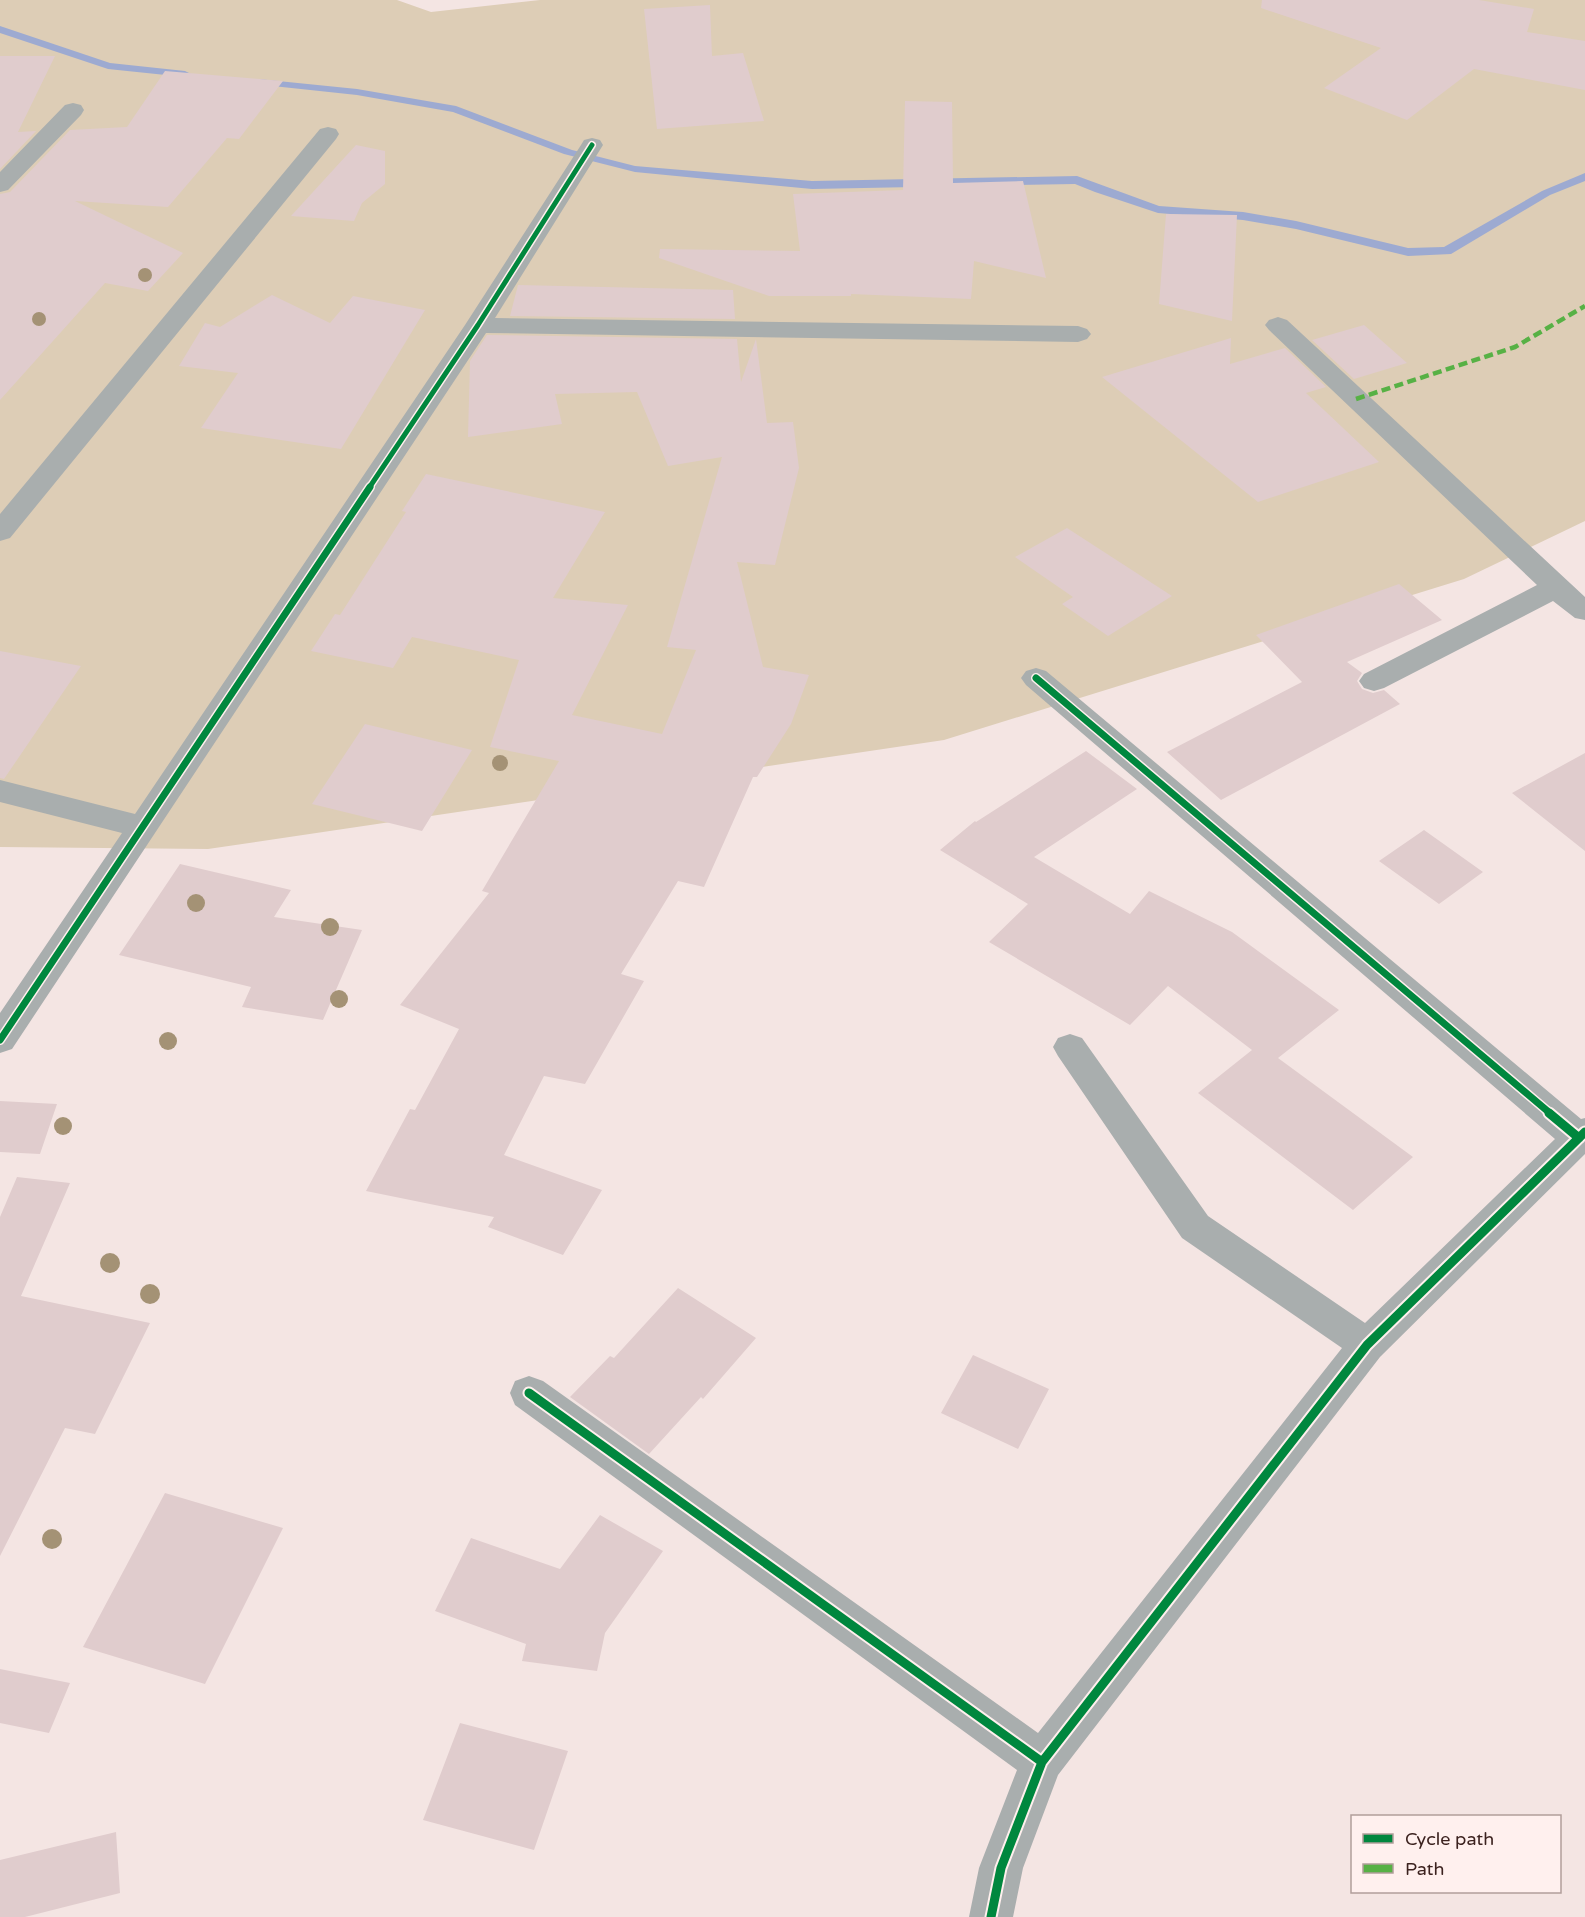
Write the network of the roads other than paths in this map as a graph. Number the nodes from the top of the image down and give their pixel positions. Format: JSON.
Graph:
{"nodes":[{"id":1,"x":73,"y":110,"type":"dead end"},
{"id":2,"x":328,"y":134,"type":"dead end"},
{"id":3,"x":592,"y":145,"type":"dead end"},
{"id":4,"x":0,"y":185,"type":"edge"},
{"id":5,"x":478,"y":325,"type":"junction"},
{"id":6,"x":1278,"y":325,"type":"dead end"},
{"id":7,"x":1078,"y":334,"type":"dead end"},
{"id":8,"x":0,"y":532,"type":"edge"},
{"id":9,"x":1573,"y":596,"type":"edge"},
{"id":10,"x":1036,"y":678,"type":"dead end"},
{"id":11,"x":1374,"y":681,"type":"dead end"},
{"id":12,"x":0,"y":791,"type":"edge"},
{"id":13,"x":142,"y":827,"type":"junction"},
{"id":14,"x":0,"y":1040,"type":"edge"},
{"id":15,"x":1070,"y":1047,"type":"dead end"},
{"id":16,"x":1582,"y":1135,"type":"edge"},
{"id":17,"x":1367,"y":1344,"type":"junction"},
{"id":18,"x":529,"y":1393,"type":"dead end"},
{"id":19,"x":1042,"y":1762,"type":"junction"},
{"id":20,"x":991,"y":1917,"type":"edge"}],
"edges":[{"from":1,"to":4,"type":"street"},
{"from":2,"to":8,"type":"street"},
{"from":3,"to":5,"type":"street"},
{"from":5,"to":7,"type":"street"},
{"from":5,"to":13,"type":"street"},
{"from":6,"to":9,"type":"street"},
{"from":9,"to":11,"type":"street"},
{"from":10,"to":16,"type":"street"},
{"from":12,"to":13,"type":"street"},
{"from":13,"to":14,"type":"street"},
{"from":15,"to":17,"type":"street"},
{"from":16,"to":17,"type":"street"},
{"from":17,"to":19,"type":"street"},
{"from":18,"to":19,"type":"street"},
{"from":19,"to":20,"type":"street"}]}
